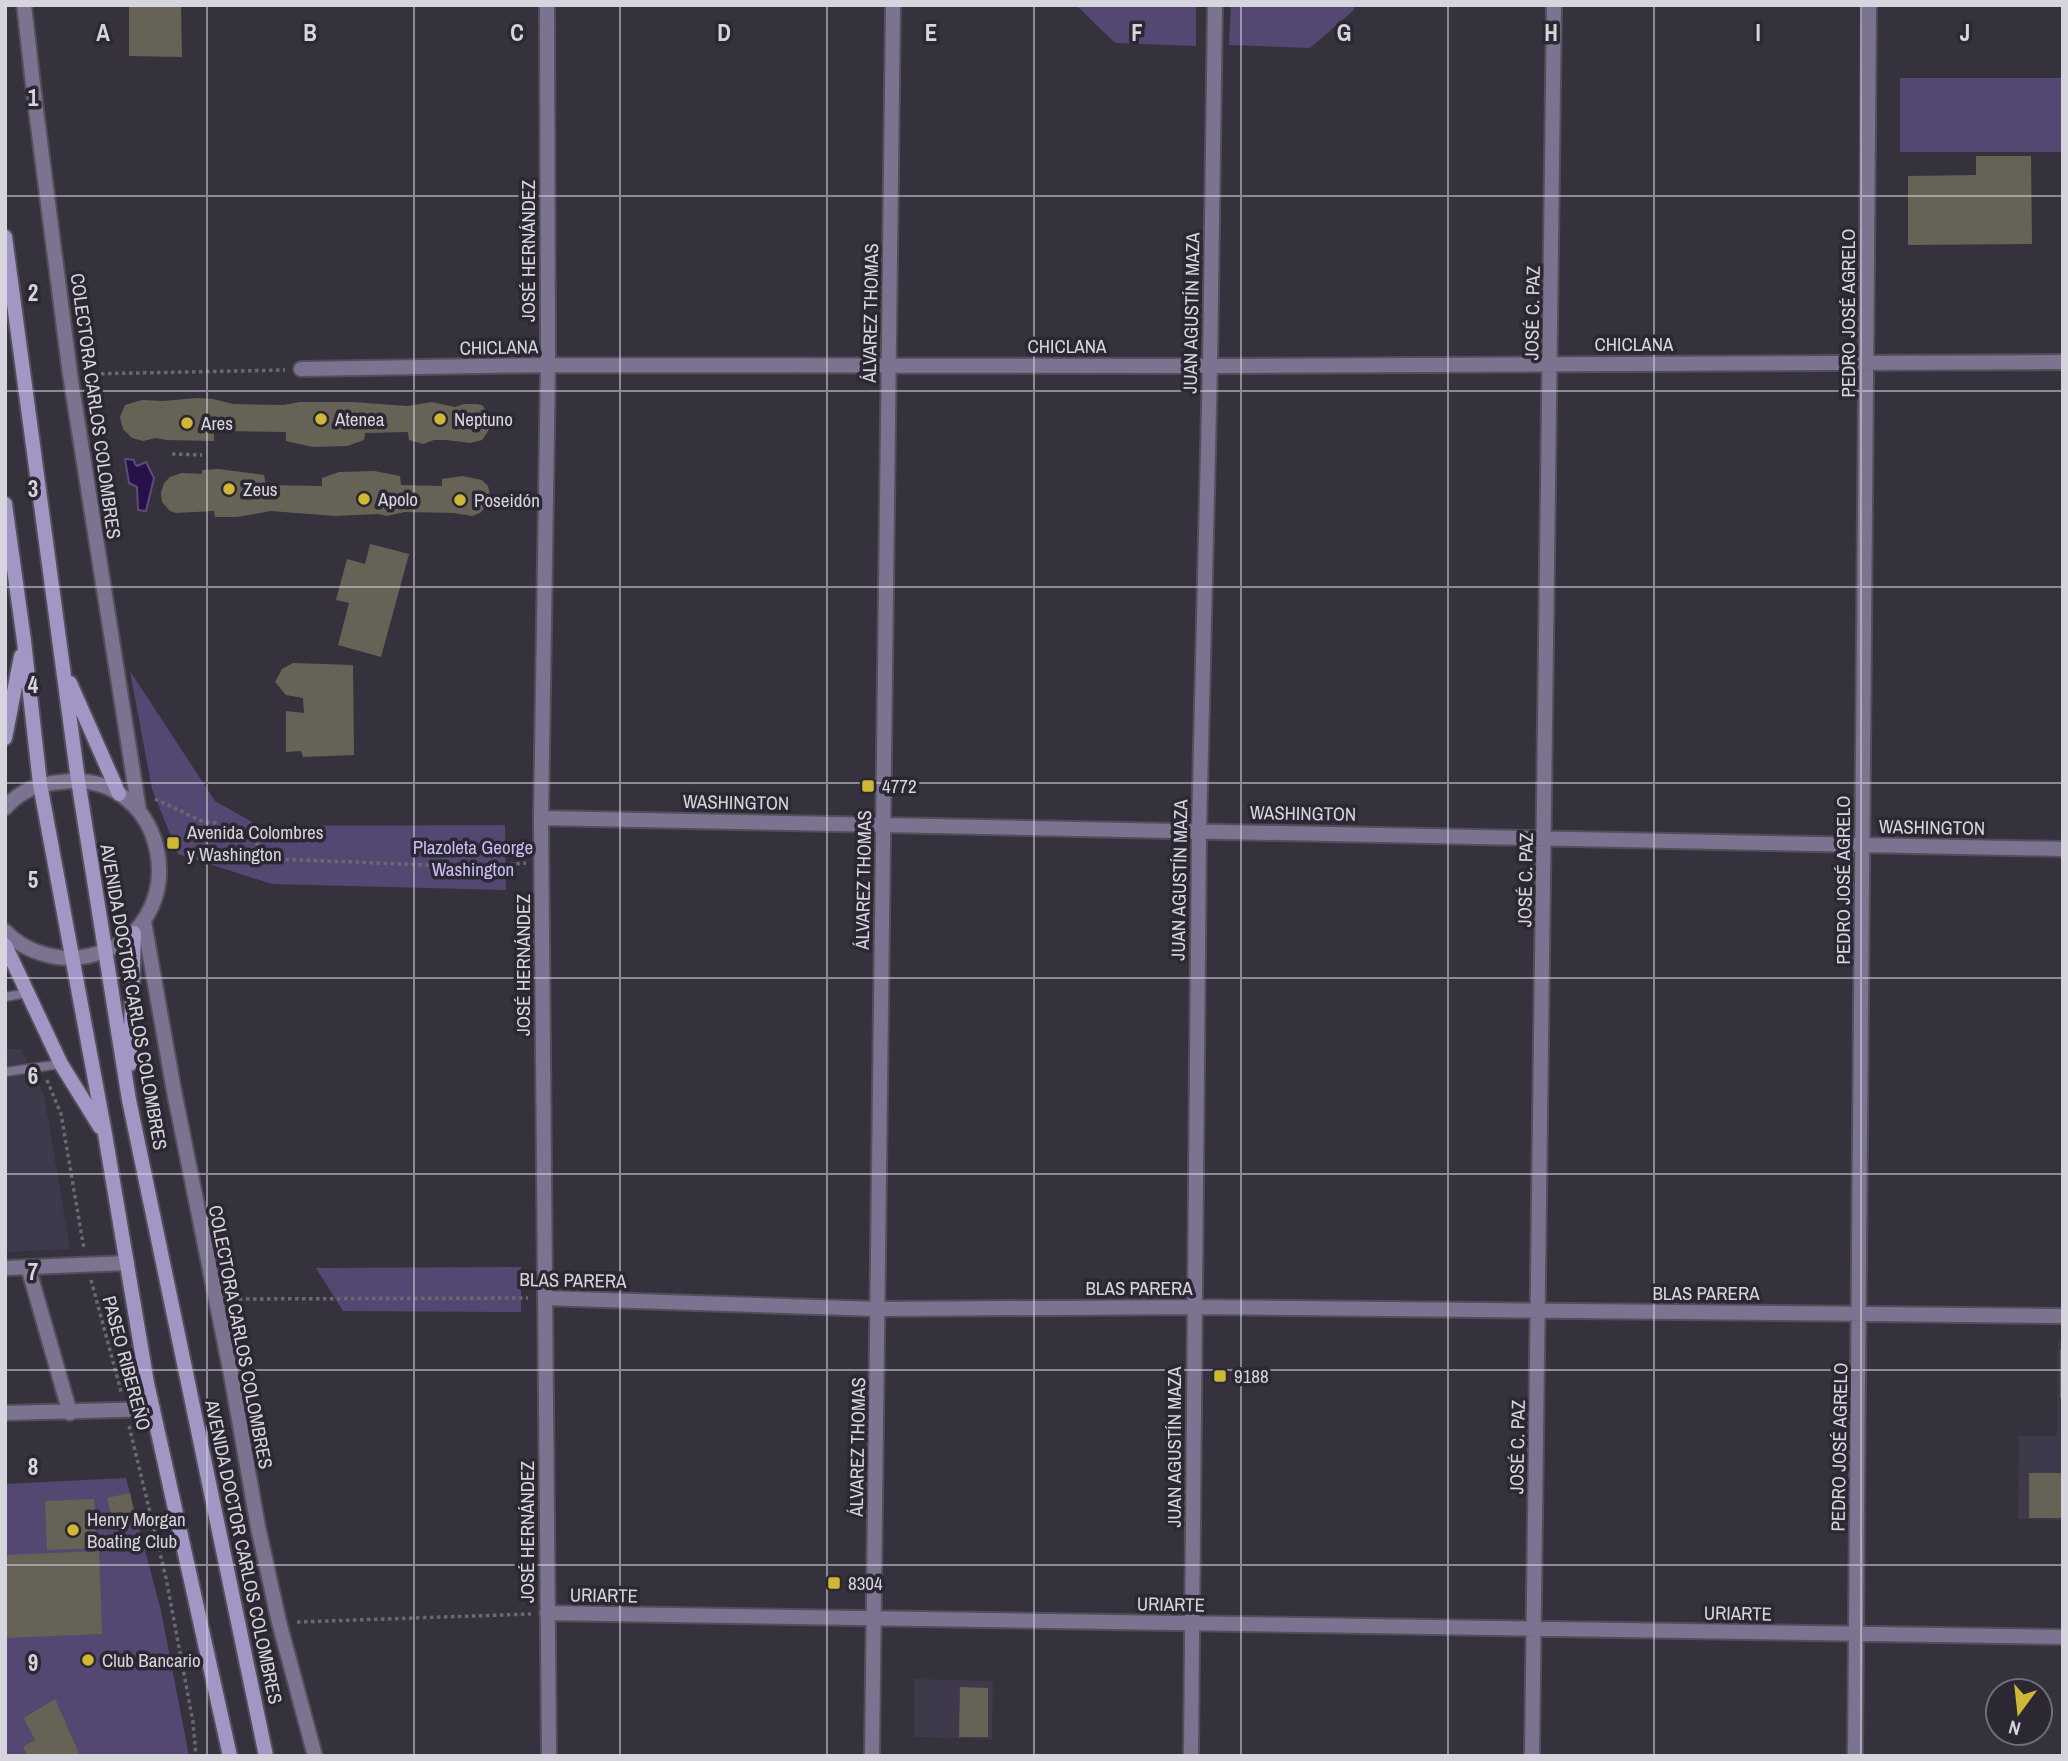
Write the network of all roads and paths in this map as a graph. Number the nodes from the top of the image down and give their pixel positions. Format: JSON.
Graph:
{"nodes":[{"id":1,"x":24,"y":5,"type":"edge"},
{"id":2,"x":547,"y":5,"type":"edge"},
{"id":3,"x":893,"y":5,"type":"edge"},
{"id":4,"x":1215,"y":5,"type":"edge"},
{"id":5,"x":1554,"y":5,"type":"edge"},
{"id":6,"x":1869,"y":5,"type":"edge"},
{"id":7,"x":5,"y":237,"type":"edge"},
{"id":8,"x":2063,"y":362,"type":"edge"},
{"id":9,"x":1550,"y":363,"type":"junction"},
{"id":10,"x":1867,"y":363,"type":"junction"},
{"id":11,"x":548,"y":365,"type":"junction"},
{"id":12,"x":888,"y":365,"type":"junction"},
{"id":13,"x":1210,"y":366,"type":"junction"},
{"id":14,"x":301,"y":369,"type":"joint"},
{"id":15,"x":71,"y":374,"type":"junction"},
{"id":16,"x":172,"y":454,"type":"dead end"},
{"id":17,"x":202,"y":455,"type":"dead end"},
{"id":18,"x":5,"y":504,"type":"edge"},
{"id":19,"x":24,"y":641,"type":"junction"},
{"id":20,"x":62,"y":666,"type":"junction"},
{"id":21,"x":5,"y":738,"type":"edge"},
{"id":22,"x":78,"y":780,"type":"junction"},
{"id":23,"x":40,"y":784,"type":"junction"},
{"id":24,"x":119,"y":794,"type":"junction"},
{"id":25,"x":153,"y":798,"type":"dead end"},
{"id":26,"x":5,"y":808,"type":"edge"},
{"id":27,"x":139,"y":811,"type":"junction"},
{"id":28,"x":541,"y":818,"type":"junction"},
{"id":29,"x":883,"y":824,"type":"junction"},
{"id":30,"x":1199,"y":831,"type":"junction"},
{"id":31,"x":1544,"y":838,"type":"junction"},
{"id":32,"x":1862,"y":845,"type":"junction"},
{"id":33,"x":2063,"y":849,"type":"edge"},
{"id":34,"x":542,"y":862,"type":"junction"},
{"id":35,"x":139,"y":928,"type":"junction"},
{"id":36,"x":5,"y":931,"type":"edge"},
{"id":37,"x":5,"y":945,"type":"edge"},
{"id":38,"x":105,"y":952,"type":"junction"},
{"id":39,"x":73,"y":959,"type":"junction"},
{"id":40,"x":27,"y":993,"type":"junction"},
{"id":41,"x":5,"y":997,"type":"edge"},
{"id":42,"x":61,"y":1064,"type":"junction"},
{"id":43,"x":41,"y":1067,"type":"junction"},
{"id":44,"x":5,"y":1072,"type":"edge"},
{"id":45,"x":129,"y":1100,"type":"junction"},
{"id":46,"x":105,"y":1134,"type":"junction"},
{"id":47,"x":127,"y":1263,"type":"junction"},
{"id":48,"x":87,"y":1265,"type":"junction"},
{"id":49,"x":28,"y":1267,"type":"junction"},
{"id":50,"x":5,"y":1268,"type":"edge"},
{"id":51,"x":545,"y":1298,"type":"junction"},
{"id":52,"x":215,"y":1299,"type":"junction"},
{"id":53,"x":1195,"y":1307,"type":"junction"},
{"id":54,"x":878,"y":1309,"type":"junction"},
{"id":55,"x":1538,"y":1312,"type":"junction"},
{"id":56,"x":1859,"y":1313,"type":"junction"},
{"id":57,"x":2063,"y":1316,"type":"edge"},
{"id":58,"x":153,"y":1409,"type":"junction"},
{"id":59,"x":126,"y":1411,"type":"junction"},
{"id":60,"x":5,"y":1413,"type":"edge"},
{"id":61,"x":70,"y":1413,"type":"junction"},
{"id":62,"x":547,"y":1613,"type":"junction"},
{"id":63,"x":874,"y":1619,"type":"junction"},
{"id":64,"x":279,"y":1622,"type":"junction"},
{"id":65,"x":1192,"y":1624,"type":"junction"},
{"id":66,"x":1534,"y":1630,"type":"junction"},
{"id":67,"x":1856,"y":1634,"type":"junction"},
{"id":68,"x":2063,"y":1637,"type":"edge"},
{"id":69,"x":267,"y":1752,"type":"edge"},
{"id":70,"x":196,"y":1756,"type":"edge"},
{"id":71,"x":230,"y":1756,"type":"edge"},
{"id":72,"x":315,"y":1756,"type":"edge"},
{"id":73,"x":549,"y":1756,"type":"edge"},
{"id":74,"x":872,"y":1756,"type":"edge"},
{"id":75,"x":1191,"y":1756,"type":"edge"},
{"id":76,"x":1532,"y":1756,"type":"edge"},
{"id":77,"x":1855,"y":1756,"type":"edge"}],
"edges":[{"from":1,"to":15,"type":"street","name":"COLECTORA CARLOS COLOMBRES"},
{"from":2,"to":11,"type":"street","name":"JOSÉ HERNÁNDEZ"},
{"from":3,"to":12,"type":"street","name":"ÁLVAREZ THOMAS"},
{"from":4,"to":13,"type":"street","name":"JUAN AGUSTÍN MAZA"},
{"from":5,"to":9,"type":"street","name":"JOSÉ C. PAZ"},
{"from":6,"to":10,"type":"street","name":"PEDRO JOSÉ AGRELO"},
{"from":7,"to":20,"type":"main road","name":"AVENIDA DOCTOR CARLOS COLOMBRES"},
{"from":8,"to":10,"type":"street","name":"CHICLANA"},
{"from":9,"to":10,"type":"street","name":"CHICLANA"},
{"from":9,"to":13,"type":"street","name":"CHICLANA"},
{"from":9,"to":31,"type":"street","name":"JOSÉ C. PAZ"},
{"from":10,"to":32,"type":"street","name":"PEDRO JOSÉ AGRELO"},
{"from":11,"to":12,"type":"street","name":"CHICLANA"},
{"from":11,"to":14,"type":"street","name":"CHICLANA"},
{"from":11,"to":28,"type":"street","name":"JOSÉ HERNÁNDEZ"},
{"from":12,"to":13,"type":"street","name":"CHICLANA"},
{"from":12,"to":29,"type":"street","name":"ÁLVAREZ THOMAS"},
{"from":13,"to":30,"type":"street","name":"JUAN AGUSTÍN MAZA"},
{"from":14,"to":15,"type":"path"},
{"from":15,"to":27,"type":"street","name":"COLECTORA CARLOS COLOMBRES"},
{"from":16,"to":17,"type":"path"},
{"from":18,"to":19,"type":"main road"},
{"from":19,"to":21,"type":"main road"},
{"from":19,"to":23,"type":"main road"},
{"from":20,"to":22,"type":"main road","name":"AVENIDA DOCTOR CARLOS COLOMBRES"},
{"from":20,"to":24,"type":"main road"},
{"from":22,"to":23,"type":"street"},
{"from":22,"to":24,"type":"street"},
{"from":22,"to":38,"type":"main road","name":"AVENIDA DOCTOR CARLOS COLOMBRES"},
{"from":23,"to":26,"type":"street"},
{"from":23,"to":39,"type":"main road"},
{"from":24,"to":27,"type":"street"},
{"from":25,"to":34,"type":"path"},
{"from":27,"to":35,"type":"street"},
{"from":28,"to":29,"type":"street","name":"WASHINGTON"},
{"from":28,"to":34,"type":"street","name":"JOSÉ HERNÁNDEZ"},
{"from":29,"to":30,"type":"street","name":"WASHINGTON"},
{"from":29,"to":54,"type":"street","name":"ÁLVAREZ THOMAS"},
{"from":30,"to":31,"type":"street","name":"WASHINGTON"},
{"from":30,"to":53,"type":"street","name":"JUAN AGUSTÍN MAZA"},
{"from":31,"to":32,"type":"street","name":"WASHINGTON"},
{"from":31,"to":55,"type":"street","name":"JOSÉ C. PAZ"},
{"from":32,"to":33,"type":"street","name":"WASHINGTON"},
{"from":32,"to":56,"type":"street","name":"PEDRO JOSÉ AGRELO"},
{"from":34,"to":51,"type":"street","name":"JOSÉ HERNÁNDEZ"},
{"from":35,"to":38,"type":"street"},
{"from":35,"to":45,"type":"main road"},
{"from":35,"to":52,"type":"street","name":"COLECTORA CARLOS COLOMBRES"},
{"from":36,"to":39,"type":"street"},
{"from":37,"to":40,"type":"main road"},
{"from":38,"to":39,"type":"street"},
{"from":38,"to":45,"type":"main road","name":"AVENIDA DOCTOR CARLOS COLOMBRES"},
{"from":39,"to":46,"type":"main road"},
{"from":40,"to":41,"type":"lane"},
{"from":40,"to":42,"type":"main road"},
{"from":42,"to":43,"type":"lane"},
{"from":42,"to":46,"type":"main road"},
{"from":43,"to":44,"type":"lane"},
{"from":43,"to":48,"type":"path","name":"PASEO RIBEREÑO"},
{"from":45,"to":69,"type":"main road","name":"AVENIDA DOCTOR CARLOS COLOMBRES"},
{"from":46,"to":47,"type":"main road"},
{"from":47,"to":48,"type":"street"},
{"from":47,"to":58,"type":"main road"},
{"from":48,"to":49,"type":"street"},
{"from":48,"to":59,"type":"path","name":"PASEO RIBEREÑO"},
{"from":49,"to":50,"type":"street"},
{"from":49,"to":61,"type":"street"},
{"from":51,"to":52,"type":"path","name":"BLAS PARERA"},
{"from":51,"to":54,"type":"street","name":"BLAS PARERA"},
{"from":51,"to":62,"type":"street","name":"JOSÉ HERNÁNDEZ"},
{"from":52,"to":64,"type":"street","name":"COLECTORA CARLOS COLOMBRES"},
{"from":53,"to":54,"type":"street","name":"BLAS PARERA"},
{"from":53,"to":55,"type":"street","name":"BLAS PARERA"},
{"from":53,"to":65,"type":"street","name":"JUAN AGUSTÍN MAZA"},
{"from":54,"to":63,"type":"street","name":"ÁLVAREZ THOMAS"},
{"from":55,"to":56,"type":"street","name":"BLAS PARERA"},
{"from":55,"to":66,"type":"street","name":"JOSÉ C. PAZ"},
{"from":56,"to":57,"type":"street","name":"BLAS PARERA"},
{"from":56,"to":67,"type":"street","name":"PEDRO JOSÉ AGRELO"},
{"from":58,"to":59,"type":"street"},
{"from":58,"to":71,"type":"main road"},
{"from":59,"to":61,"type":"street"},
{"from":59,"to":70,"type":"path","name":"PASEO RIBEREÑO"},
{"from":60,"to":61,"type":"street"},
{"from":62,"to":63,"type":"street","name":"URIARTE"},
{"from":62,"to":64,"type":"path","name":"URIARTE"},
{"from":62,"to":73,"type":"street","name":"JOSÉ HERNÁNDEZ"},
{"from":63,"to":65,"type":"street","name":"URIARTE"},
{"from":63,"to":74,"type":"street","name":"ÁLVAREZ THOMAS"},
{"from":64,"to":72,"type":"street","name":"COLECTORA CARLOS COLOMBRES"},
{"from":65,"to":66,"type":"street","name":"URIARTE"},
{"from":65,"to":75,"type":"street","name":"JUAN AGUSTÍN MAZA"},
{"from":66,"to":67,"type":"street","name":"URIARTE"},
{"from":66,"to":76,"type":"street","name":"JOSÉ C. PAZ"},
{"from":67,"to":68,"type":"street","name":"URIARTE"},
{"from":67,"to":77,"type":"street","name":"PEDRO JOSÉ AGRELO"}]}
